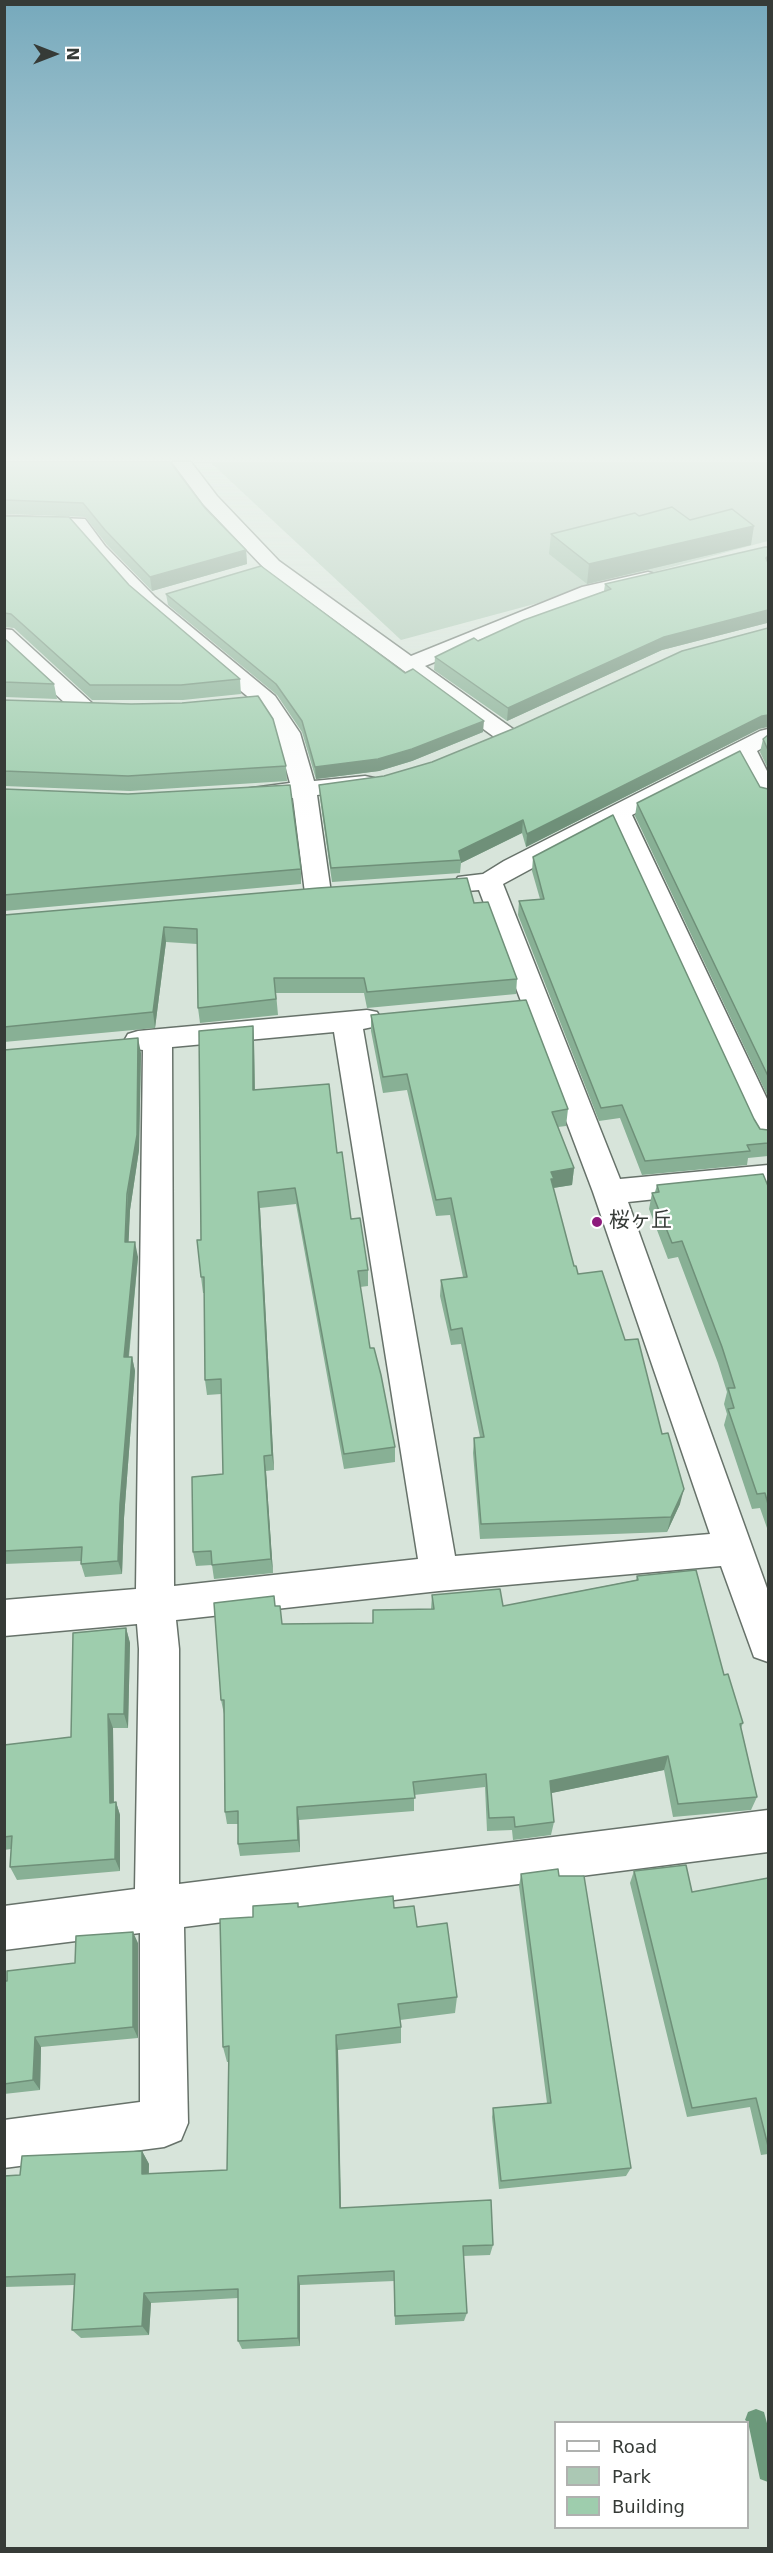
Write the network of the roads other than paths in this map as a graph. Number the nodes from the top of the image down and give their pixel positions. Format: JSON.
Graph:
{"nodes":[{"id":1,"x":127,"y":581,"type":"edge"},
{"id":2,"x":294,"y":581,"type":"edge"},
{"id":3,"x":633,"y":581,"type":"edge"},
{"id":4,"x":170,"y":595,"type":"edge"},
{"id":5,"x":147,"y":602,"type":"junction"},
{"id":6,"x":4,"y":635,"type":"edge"},
{"id":7,"x":408,"y":665,"type":"junction"},
{"id":8,"x":267,"y":701,"type":"junction"},
{"id":9,"x":235,"y":704,"type":"edge"},
{"id":10,"x":50,"y":708,"type":"edge"},
{"id":11,"x":505,"y":734,"type":"edge"},
{"id":12,"x":768,"y":736,"type":"edge"},
{"id":13,"x":744,"y":750,"type":"junction"},
{"id":14,"x":383,"y":780,"type":"edge"},
{"id":15,"x":304,"y":790,"type":"junction"},
{"id":16,"x":768,"y":794,"type":"edge"},
{"id":17,"x":229,"y":796,"type":"edge"},
{"id":18,"x":619,"y":813,"type":"junction"},
{"id":19,"x":489,"y":881,"type":"junction"},
{"id":20,"x":444,"y":884,"type":"edge"},
{"id":21,"x":318,"y":893,"type":"edge"},
{"id":22,"x":394,"y":1017,"type":"edge"},
{"id":23,"x":346,"y":1021,"type":"junction"},
{"id":24,"x":158,"y":1039,"type":"junction"},
{"id":25,"x":111,"y":1044,"type":"edge"},
{"id":26,"x":768,"y":1132,"type":"edge"},
{"id":27,"x":768,"y":1176,"type":"edge"},
{"id":28,"x":609,"y":1192,"type":"junction"},
{"id":29,"x":736,"y":1548,"type":"junction"},
{"id":30,"x":439,"y":1574,"type":"junction"},
{"id":31,"x":155,"y":1605,"type":"junction"},
{"id":32,"x":4,"y":1618,"type":"edge"},
{"id":33,"x":768,"y":1644,"type":"edge"},
{"id":34,"x":768,"y":1830,"type":"edge"},
{"id":35,"x":160,"y":1907,"type":"junction"},
{"id":36,"x":4,"y":1928,"type":"edge"},
{"id":37,"x":4,"y":2144,"type":"edge"}],
"edges":[{"from":1,"to":5,"type":"street"},
{"from":2,"to":7,"type":"street"},
{"from":3,"to":7,"type":"street"},
{"from":4,"to":5,"type":"street"},
{"from":5,"to":8,"type":"street"},
{"from":6,"to":10,"type":"street"},
{"from":7,"to":11,"type":"street"},
{"from":8,"to":9,"type":"street"},
{"from":8,"to":15,"type":"street"},
{"from":12,"to":13,"type":"street"},
{"from":13,"to":16,"type":"street"},
{"from":13,"to":18,"type":"street"},
{"from":14,"to":15,"type":"street"},
{"from":15,"to":17,"type":"street"},
{"from":15,"to":21,"type":"street"},
{"from":18,"to":19,"type":"street"},
{"from":18,"to":26,"type":"street"},
{"from":19,"to":20,"type":"street"},
{"from":19,"to":28,"type":"street"},
{"from":22,"to":23,"type":"street"},
{"from":23,"to":24,"type":"street"},
{"from":23,"to":30,"type":"street"},
{"from":24,"to":25,"type":"street"},
{"from":24,"to":31,"type":"street"},
{"from":27,"to":28,"type":"street"},
{"from":28,"to":29,"type":"street"},
{"from":29,"to":30,"type":"street"},
{"from":29,"to":33,"type":"street"},
{"from":30,"to":31,"type":"street"},
{"from":31,"to":32,"type":"street"},
{"from":31,"to":35,"type":"street"},
{"from":34,"to":35,"type":"street"},
{"from":35,"to":36,"type":"street"},
{"from":35,"to":37,"type":"street"}]}
